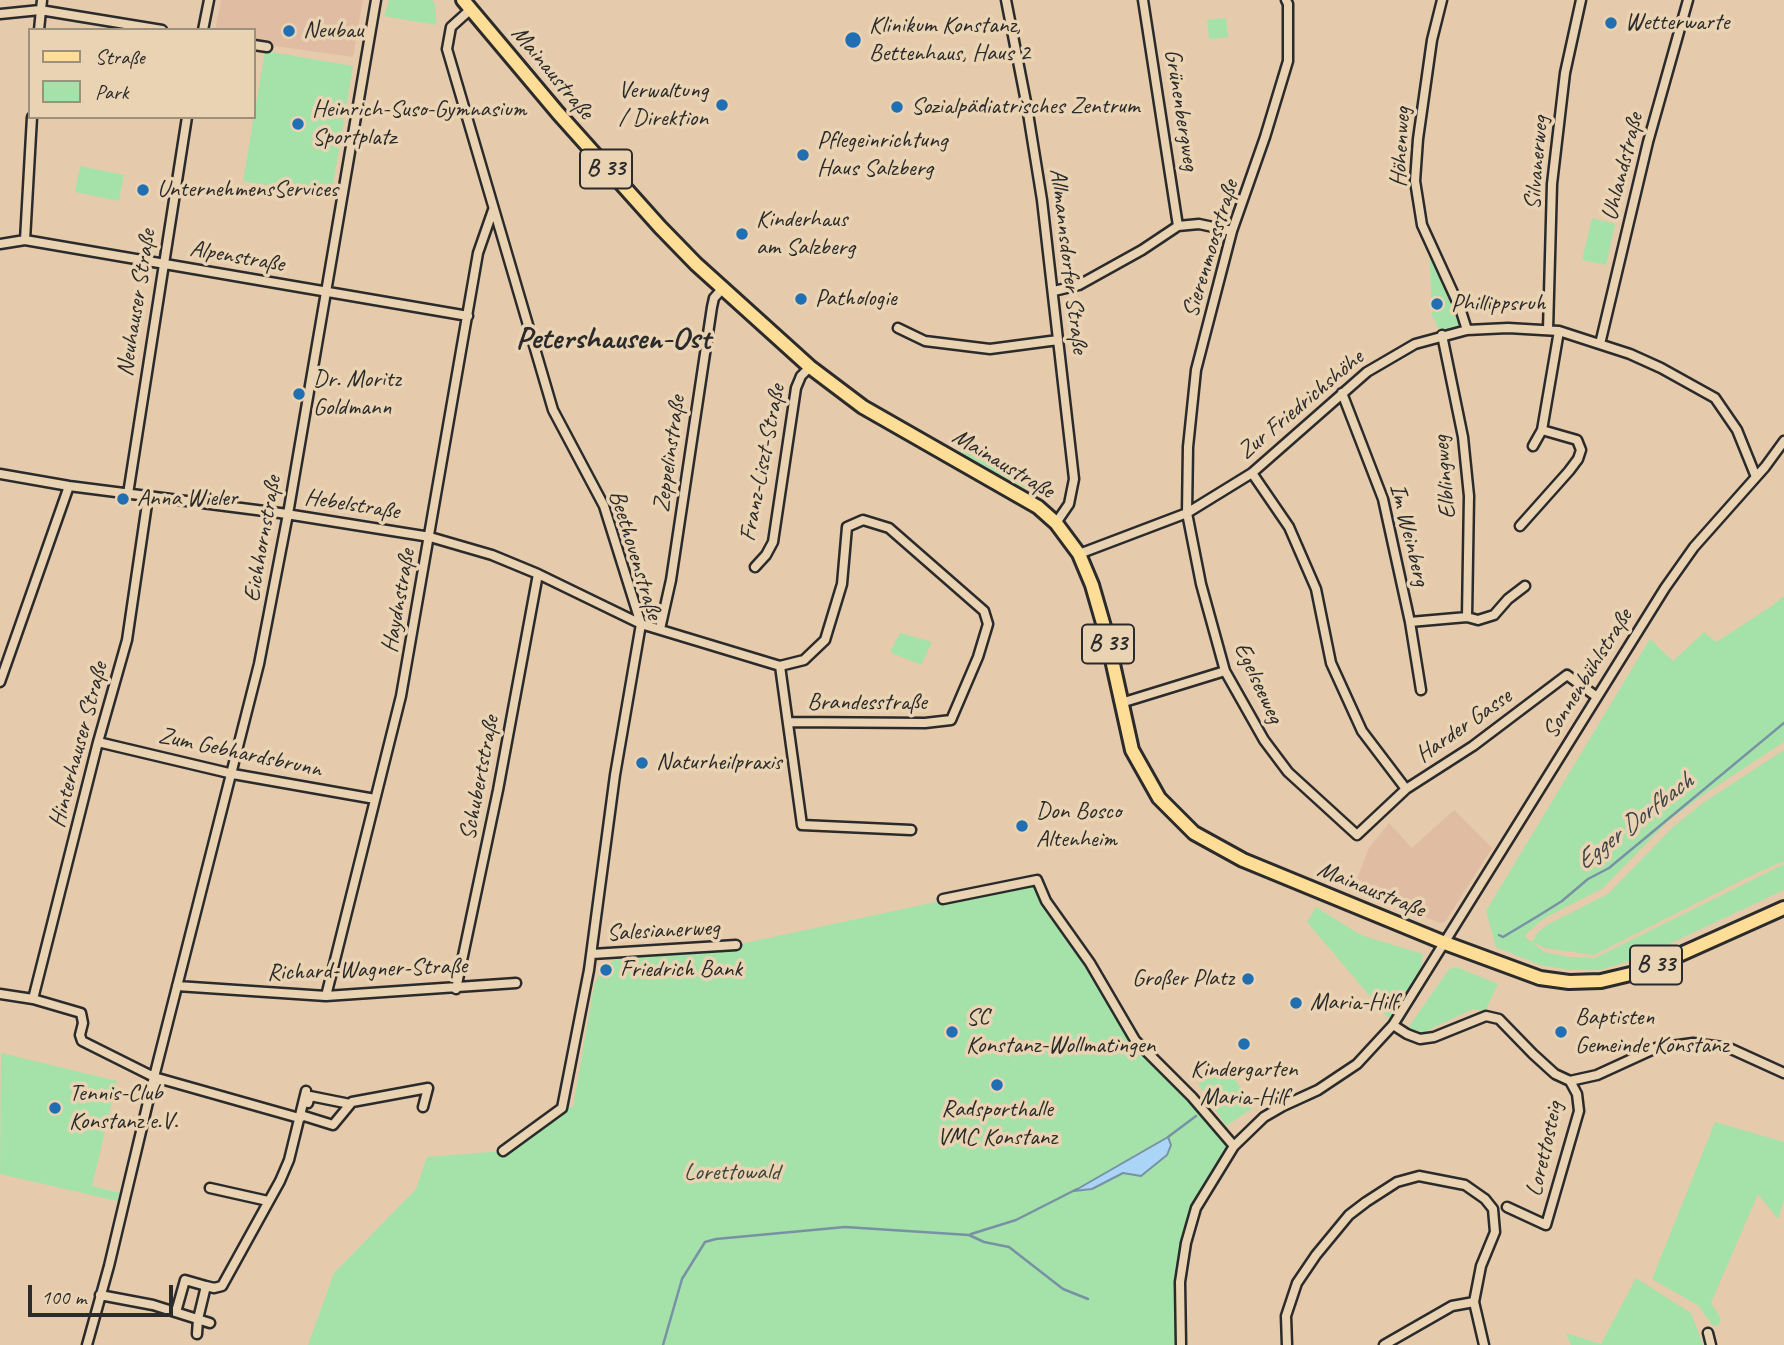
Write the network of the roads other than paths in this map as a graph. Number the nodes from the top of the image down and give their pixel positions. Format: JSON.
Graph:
{"nodes":[{"id":1,"x":41,"y":0,"type":"edge"},
{"id":2,"x":209,"y":0,"type":"edge"},
{"id":3,"x":376,"y":0,"type":"edge"},
{"id":4,"x":1006,"y":0,"type":"edge"},
{"id":5,"x":1143,"y":0,"type":"edge"},
{"id":6,"x":1286,"y":0,"type":"edge"},
{"id":7,"x":1442,"y":0,"type":"edge"},
{"id":8,"x":1581,"y":0,"type":"edge"},
{"id":9,"x":1688,"y":0,"type":"edge"},
{"id":10,"x":467,"y":4,"type":"edge"},
{"id":11,"x":40,"y":10,"type":"junction"},
{"id":12,"x":0,"y":14,"type":"edge"},
{"id":13,"x":39,"y":28,"type":"edge"},
{"id":14,"x":150,"y":28,"type":"edge"},
{"id":15,"x":203,"y":28,"type":"edge"},
{"id":16,"x":256,"y":45,"type":"edge"},
{"id":17,"x":267,"y":47,"type":"dead end"},
{"id":18,"x":32,"y":119,"type":"edge"},
{"id":19,"x":187,"y":119,"type":"edge"},
{"id":20,"x":493,"y":211,"type":"junction"},
{"id":21,"x":1178,"y":226,"type":"junction"},
{"id":22,"x":1232,"y":231,"type":"junction"},
{"id":23,"x":24,"y":240,"type":"junction"},
{"id":24,"x":0,"y":244,"type":"edge"},
{"id":25,"x":162,"y":264,"type":"junction"},
{"id":26,"x":723,"y":288,"type":"junction"},
{"id":27,"x":1054,"y":291,"type":"junction"},
{"id":28,"x":325,"y":292,"type":"junction"},
{"id":29,"x":468,"y":316,"type":"junction"},
{"id":30,"x":898,"y":328,"type":"dead end"},
{"id":31,"x":1467,"y":330,"type":"junction"},
{"id":32,"x":1548,"y":330,"type":"junction"},
{"id":33,"x":1559,"y":331,"type":"junction"},
{"id":34,"x":1442,"y":335,"type":"junction"},
{"id":35,"x":1058,"y":340,"type":"junction"},
{"id":36,"x":1601,"y":344,"type":"junction"},
{"id":37,"x":810,"y":367,"type":"junction"},
{"id":38,"x":1342,"y":393,"type":"junction"},
{"id":39,"x":1542,"y":430,"type":"junction"},
{"id":40,"x":1784,"y":441,"type":"edge"},
{"id":41,"x":1533,"y":446,"type":"dead end"},
{"id":42,"x":0,"y":474,"type":"edge"},
{"id":43,"x":1252,"y":474,"type":"junction"},
{"id":44,"x":1756,"y":477,"type":"junction"},
{"id":45,"x":69,"y":486,"type":"junction"},
{"id":46,"x":128,"y":494,"type":"junction"},
{"id":47,"x":148,"y":497,"type":"junction"},
{"id":48,"x":1187,"y":513,"type":"junction"},
{"id":49,"x":288,"y":514,"type":"junction"},
{"id":50,"x":1056,"y":523,"type":"junction"},
{"id":51,"x":1520,"y":526,"type":"dead end"},
{"id":52,"x":430,"y":537,"type":"junction"},
{"id":53,"x":1079,"y":554,"type":"junction"},
{"id":54,"x":755,"y":567,"type":"dead end"},
{"id":55,"x":538,"y":574,"type":"junction"},
{"id":56,"x":1525,"y":586,"type":"dead end"},
{"id":57,"x":1467,"y":617,"type":"junction"},
{"id":58,"x":1410,"y":622,"type":"junction"},
{"id":59,"x":641,"y":624,"type":"junction"},
{"id":60,"x":660,"y":629,"type":"junction"},
{"id":61,"x":780,"y":666,"type":"junction"},
{"id":62,"x":1225,"y":671,"type":"junction"},
{"id":63,"x":0,"y":682,"type":"edge"},
{"id":64,"x":1421,"y":691,"type":"dead end"},
{"id":65,"x":1597,"y":696,"type":"junction"},
{"id":66,"x":1121,"y":703,"type":"junction"},
{"id":67,"x":789,"y":722,"type":"junction"},
{"id":68,"x":98,"y":742,"type":"junction"},
{"id":69,"x":233,"y":774,"type":"junction"},
{"id":70,"x":1406,"y":789,"type":"junction"},
{"id":71,"x":375,"y":799,"type":"junction"},
{"id":72,"x":911,"y":830,"type":"dead end"},
{"id":73,"x":1357,"y":835,"type":"joint"},
{"id":74,"x":943,"y":898,"type":"dead end"},
{"id":75,"x":1784,"y":908,"type":"edge"},
{"id":76,"x":1445,"y":943,"type":"junction"},
{"id":77,"x":736,"y":946,"type":"dead end"},
{"id":78,"x":592,"y":954,"type":"junction"},
{"id":79,"x":516,"y":983,"type":"dead end"},
{"id":80,"x":177,"y":986,"type":"junction"},
{"id":81,"x":456,"y":989,"type":"junction"},
{"id":82,"x":0,"y":993,"type":"edge"},
{"id":83,"x":326,"y":996,"type":"junction"},
{"id":84,"x":33,"y":999,"type":"junction"},
{"id":85,"x":1393,"y":1025,"type":"junction"},
{"id":86,"x":1784,"y":1073,"type":"edge"},
{"id":87,"x":154,"y":1077,"type":"junction"},
{"id":88,"x":1570,"y":1081,"type":"junction"},
{"id":89,"x":306,"y":1091,"type":"dead end"},
{"id":90,"x":350,"y":1104,"type":"junction"},
{"id":91,"x":423,"y":1107,"type":"dead end"},
{"id":92,"x":302,"y":1117,"type":"junction"},
{"id":93,"x":1234,"y":1146,"type":"junction"},
{"id":94,"x":503,"y":1151,"type":"dead end"},
{"id":95,"x":210,"y":1188,"type":"dead end"},
{"id":96,"x":268,"y":1201,"type":"junction"},
{"id":97,"x":1507,"y":1207,"type":"dead end"},
{"id":98,"x":206,"y":1286,"type":"junction"},
{"id":99,"x":100,"y":1294,"type":"junction"},
{"id":100,"x":1474,"y":1303,"type":"junction"},
{"id":101,"x":176,"y":1312,"type":"junction"},
{"id":102,"x":198,"y":1319,"type":"junction"},
{"id":103,"x":210,"y":1323,"type":"dead end"},
{"id":104,"x":1707,"y":1333,"type":"dead end"},
{"id":105,"x":197,"y":1334,"type":"dead end"},
{"id":106,"x":87,"y":1345,"type":"edge"},
{"id":107,"x":1181,"y":1345,"type":"edge"},
{"id":108,"x":1287,"y":1345,"type":"edge"},
{"id":109,"x":1384,"y":1345,"type":"edge"},
{"id":110,"x":1484,"y":1345,"type":"edge"},
{"id":111,"x":1711,"y":1345,"type":"edge"}],
"edges":[{"from":1,"to":11,"type":"street"},
{"from":2,"to":15,"type":"street"},
{"from":3,"to":28,"type":"street","name":"Eichhornstraße"},
{"from":4,"to":27,"type":"street","name":"Allmannsdorfer Straße"},
{"from":5,"to":21,"type":"street","name":"Grünenbergweg"},
{"from":6,"to":22,"type":"street","name":"Sierenmoosstraße"},
{"from":7,"to":31,"type":"street","name":"Höhenweg"},
{"from":8,"to":32,"type":"street","name":"Silvanerweg"},
{"from":9,"to":36,"type":"street","name":"Uhlandstraße"},
{"from":10,"to":20,"type":"street","name":"Beethovenstraße"},
{"from":10,"to":26,"type":"main road","name":"Mainaustraße","number":"B 33"},
{"from":11,"to":12,"type":"street"},
{"from":11,"to":13,"type":"street"},
{"from":11,"to":14,"type":"street"},
{"from":16,"to":17,"type":"street"},
{"from":18,"to":23,"type":"street"},
{"from":19,"to":25,"type":"street","name":"Neuhauser Straße"},
{"from":20,"to":29,"type":"street","name":"Haydnstraße"},
{"from":20,"to":59,"type":"street","name":"Beethovenstraße"},
{"from":21,"to":22,"type":"street"},
{"from":21,"to":27,"type":"street"},
{"from":22,"to":48,"type":"street","name":"Sierenmoosstraße"},
{"from":23,"to":24,"type":"street","name":"Alpenstraße"},
{"from":23,"to":25,"type":"street","name":"Alpenstraße"},
{"from":25,"to":28,"type":"street","name":"Alpenstraße"},
{"from":25,"to":46,"type":"street","name":"Neuhauser Straße"},
{"from":26,"to":37,"type":"main road","name":"Mainaustraße","number":"B 33"},
{"from":26,"to":60,"type":"street","name":"Zeppelinstraße"},
{"from":27,"to":35,"type":"street","name":"Allmannsdorfer Straße"},
{"from":28,"to":29,"type":"street","name":"Alpenstraße"},
{"from":28,"to":49,"type":"street","name":"Eichhornstraße"},
{"from":29,"to":52,"type":"street","name":"Haydnstraße"},
{"from":30,"to":35,"type":"street"},
{"from":31,"to":32,"type":"street","name":"Zur Friedrichshöhe"},
{"from":31,"to":34,"type":"street","name":"Zur Friedrichshöhe"},
{"from":32,"to":33,"type":"street","name":"Zur Friedrichshöhe"},
{"from":33,"to":36,"type":"street","name":"Zur Friedrichshöhe"},
{"from":33,"to":39,"type":"street"},
{"from":34,"to":38,"type":"street","name":"Zur Friedrichshöhe"},
{"from":34,"to":57,"type":"street","name":"Elblingweg"},
{"from":35,"to":50,"type":"street","name":"Allmannsdorfer Straße"},
{"from":36,"to":44,"type":"street","name":"Zur Friedrichshöhe"},
{"from":37,"to":50,"type":"main road","name":"Mainaustraße","number":"B 33"},
{"from":37,"to":54,"type":"street","name":"Franz-Liszt-Straße"},
{"from":38,"to":43,"type":"street","name":"Zur Friedrichshöhe"},
{"from":38,"to":58,"type":"street","name":"Im Weinberg"},
{"from":39,"to":41,"type":"street"},
{"from":39,"to":51,"type":"street"},
{"from":40,"to":44,"type":"street","name":"Sonnenbühlstraße"},
{"from":42,"to":45,"type":"street","name":"Hebelstraße"},
{"from":43,"to":48,"type":"street","name":"Zur Friedrichshöhe"},
{"from":43,"to":70,"type":"street"},
{"from":44,"to":65,"type":"street","name":"Sonnenbühlstraße"},
{"from":45,"to":46,"type":"street","name":"Hebelstraße"},
{"from":45,"to":63,"type":"street"},
{"from":46,"to":47,"type":"street","name":"Hebelstraße"},
{"from":47,"to":49,"type":"street","name":"Hebelstraße"},
{"from":47,"to":68,"type":"street","name":"Hinterhauser Straße"},
{"from":48,"to":53,"type":"street","name":"Zur Friedrichshöhe"},
{"from":48,"to":62,"type":"street","name":"Egelseeweg"},
{"from":49,"to":52,"type":"street","name":"Hebelstraße"},
{"from":49,"to":69,"type":"street","name":"Eichhornstraße"},
{"from":50,"to":53,"type":"main road","name":"Mainaustraße","number":"B 33"},
{"from":52,"to":55,"type":"street","name":"Hebelstraße"},
{"from":52,"to":71,"type":"street","name":"Haydnstraße"},
{"from":53,"to":66,"type":"main road","name":"Mainaustraße","number":"B 33"},
{"from":55,"to":59,"type":"street","name":"Hebelstraße"},
{"from":55,"to":81,"type":"street","name":"Schubertstraße"},
{"from":56,"to":57,"type":"street"},
{"from":57,"to":58,"type":"street"},
{"from":58,"to":64,"type":"street","name":"Im Weinberg"},
{"from":59,"to":60,"type":"street","name":"Hebelstraße"},
{"from":59,"to":78,"type":"street","name":"Beethovenstraße"},
{"from":60,"to":61,"type":"street","name":"Hebelstraße"},
{"from":61,"to":67,"type":"street"},
{"from":61,"to":67,"type":"street","name":"Brandesstraße"},
{"from":62,"to":66,"type":"street"},
{"from":62,"to":73,"type":"street","name":"Egelseeweg"},
{"from":65,"to":70,"type":"street","name":"Harder Gasse"},
{"from":65,"to":76,"type":"street","name":"Sonnenbühlstraße"},
{"from":66,"to":76,"type":"main road","name":"Mainaustraße","number":"B 33"},
{"from":67,"to":72,"type":"street"},
{"from":68,"to":69,"type":"street","name":"Zum Gebhardsbrunn"},
{"from":68,"to":84,"type":"street","name":"Hinterhauser Straße"},
{"from":69,"to":71,"type":"street","name":"Zum Gebhardsbrunn"},
{"from":69,"to":80,"type":"street","name":"Eichhornstraße"},
{"from":70,"to":73,"type":"street","name":"Harder Gasse"},
{"from":71,"to":83,"type":"street","name":"Haydnstraße"},
{"from":74,"to":93,"type":"street"},
{"from":75,"to":76,"type":"main road","name":"Mainaustraße","number":"B 33"},
{"from":76,"to":85,"type":"street","name":"Sonnenbühlstraße"},
{"from":77,"to":78,"type":"street","name":"Salesianerweg"},
{"from":78,"to":94,"type":"street","name":"Beethovenstraße"},
{"from":79,"to":81,"type":"street","name":"Richard-Wagner-Straße"},
{"from":80,"to":83,"type":"street","name":"Richard-Wagner-Straße"},
{"from":80,"to":87,"type":"street","name":"Eichhornstraße"},
{"from":81,"to":83,"type":"street","name":"Richard-Wagner-Straße"},
{"from":82,"to":84,"type":"street"},
{"from":84,"to":87,"type":"street"},
{"from":85,"to":88,"type":"street","name":"Lorettosteig"},
{"from":85,"to":93,"type":"street","name":"Sonnenbühlstraße"},
{"from":86,"to":88,"type":"street"},
{"from":87,"to":92,"type":"street"},
{"from":87,"to":99,"type":"street","name":"Eichhornstraße"},
{"from":88,"to":97,"type":"street","name":"Lorettosteig"},
{"from":89,"to":92,"type":"street"},
{"from":90,"to":91,"type":"street"},
{"from":90,"to":92,"type":"street"},
{"from":90,"to":92,"type":"street"},
{"from":92,"to":96,"type":"street"},
{"from":93,"to":107,"type":"street","name":"Sonnenbühlstraße"},
{"from":95,"to":96,"type":"street"},
{"from":96,"to":98,"type":"street"},
{"from":98,"to":101,"type":"street"},
{"from":98,"to":102,"type":"street"},
{"from":99,"to":101,"type":"street"},
{"from":99,"to":106,"type":"street","name":"Eichhornstraße"},
{"from":100,"to":108,"type":"street"},
{"from":100,"to":109,"type":"street"},
{"from":100,"to":110,"type":"street"},
{"from":101,"to":102,"type":"street"},
{"from":102,"to":103,"type":"street"},
{"from":102,"to":105,"type":"street"},
{"from":104,"to":111,"type":"street"}]}
